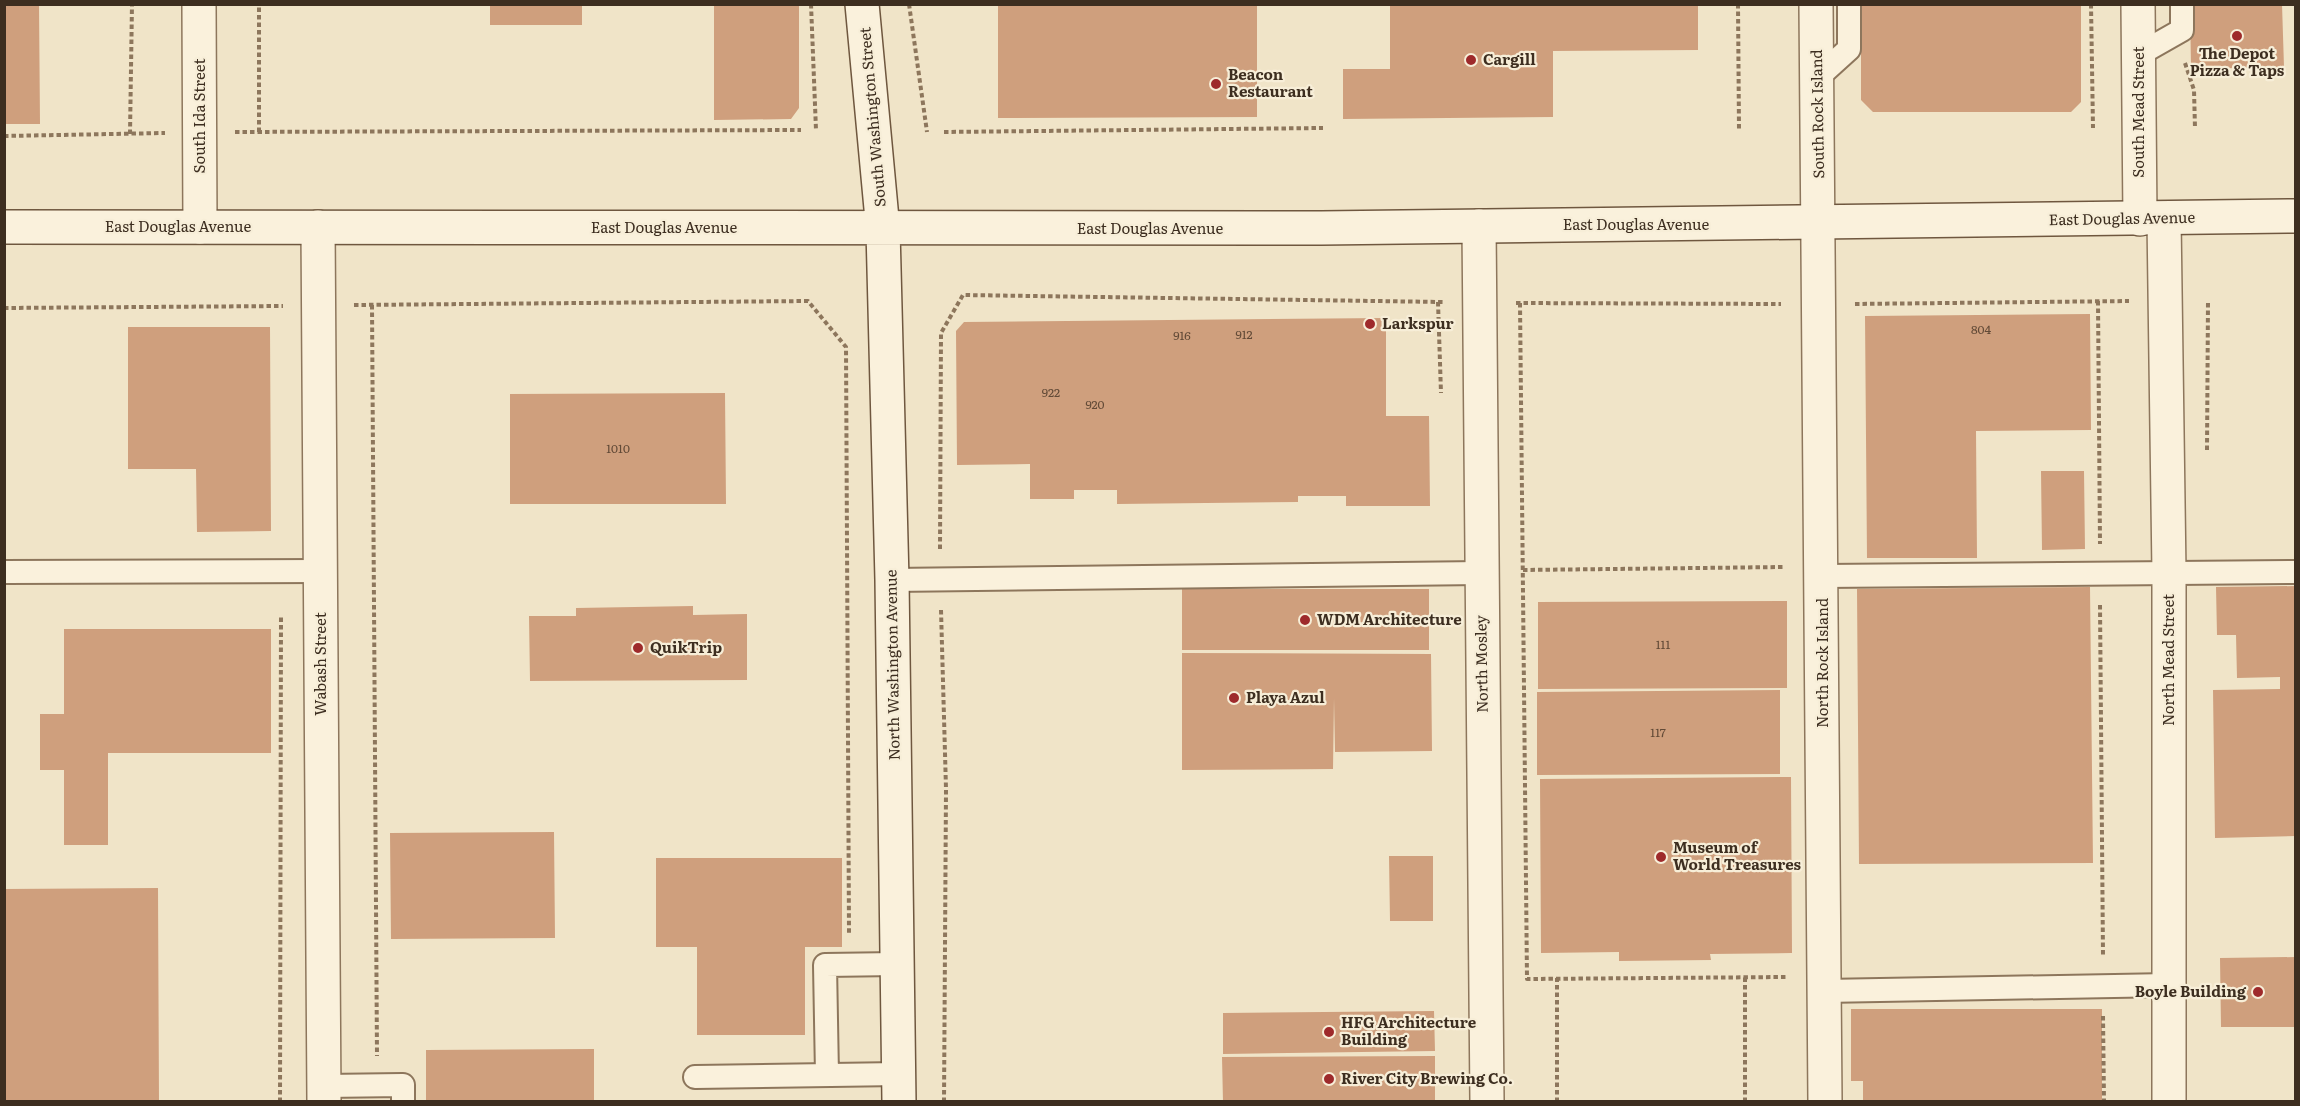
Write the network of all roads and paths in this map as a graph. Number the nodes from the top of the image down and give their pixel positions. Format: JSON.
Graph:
{"nodes":[{"id":1,"x":132,"y":4,"type":"edge"},
{"id":2,"x":199,"y":4,"type":"edge"},
{"id":3,"x":260,"y":4,"type":"edge"},
{"id":4,"x":811,"y":4,"type":"edge"},
{"id":5,"x":862,"y":4,"type":"edge"},
{"id":6,"x":909,"y":4,"type":"edge"},
{"id":7,"x":1738,"y":4,"type":"edge"},
{"id":8,"x":1816,"y":4,"type":"edge"},
{"id":9,"x":1849,"y":4,"type":"edge"},
{"id":10,"x":2091,"y":4,"type":"edge"},
{"id":11,"x":2138,"y":4,"type":"edge"},
{"id":12,"x":2182,"y":4,"type":"edge"},
{"id":13,"x":2138,"y":55,"type":"junction"},
{"id":14,"x":1817,"y":78,"type":"junction"},
{"id":15,"x":1323,"y":128,"type":"dead end"},
{"id":16,"x":2092,"y":128,"type":"dead end"},
{"id":17,"x":801,"y":130,"type":"dead end"},
{"id":18,"x":816,"y":130,"type":"dead end"},
{"id":19,"x":1739,"y":130,"type":"dead end"},
{"id":20,"x":200,"y":132,"type":"junction"},
{"id":21,"x":259,"y":132,"type":"junction"},
{"id":22,"x":927,"y":132,"type":"dead end"},
{"id":23,"x":944,"y":132,"type":"dead end"},
{"id":24,"x":130,"y":134,"type":"junction"},
{"id":25,"x":4,"y":136,"type":"edge"},
{"id":26,"x":2295,"y":216,"type":"edge"},
{"id":27,"x":2152,"y":219,"type":"junction"},
{"id":28,"x":1820,"y":224,"type":"junction"},
{"id":29,"x":1479,"y":226,"type":"junction"},
{"id":30,"x":4,"y":227,"type":"edge"},
{"id":31,"x":200,"y":227,"type":"junction"},
{"id":32,"x":318,"y":227,"type":"junction"},
{"id":33,"x":883,"y":230,"type":"junction"},
{"id":34,"x":2098,"y":302,"type":"junction"},
{"id":35,"x":2133,"y":302,"type":"dead end"},
{"id":36,"x":1480,"y":303,"type":"junction"},
{"id":37,"x":1520,"y":303,"type":"junction"},
{"id":38,"x":1820,"y":304,"type":"junction"},
{"id":39,"x":319,"y":305,"type":"junction"},
{"id":40,"x":372,"y":305,"type":"junction"},
{"id":41,"x":281,"y":306,"type":"junction"},
{"id":42,"x":4,"y":308,"type":"edge"},
{"id":43,"x":281,"y":318,"type":"dead end"},
{"id":44,"x":1792,"y":567,"type":"dead end"},
{"id":45,"x":1523,"y":570,"type":"junction"},
{"id":46,"x":281,"y":571,"type":"junction"},
{"id":47,"x":320,"y":571,"type":"junction"},
{"id":48,"x":4,"y":572,"type":"edge"},
{"id":49,"x":2295,"y":572,"type":"edge"},
{"id":50,"x":1481,"y":573,"type":"junction"},
{"id":51,"x":2169,"y":573,"type":"junction"},
{"id":52,"x":2100,"y":574,"type":"junction"},
{"id":53,"x":1822,"y":576,"type":"junction"},
{"id":54,"x":940,"y":579,"type":"junction"},
{"id":55,"x":892,"y":580,"type":"junction"},
{"id":56,"x":897,"y":964,"type":"junction"},
{"id":57,"x":849,"y":965,"type":"junction"},
{"id":58,"x":1745,"y":977,"type":"junction"},
{"id":59,"x":1557,"y":978,"type":"junction"},
{"id":60,"x":1810,"y":984,"type":"junction"},
{"id":61,"x":2103,"y":986,"type":"junction"},
{"id":62,"x":2169,"y":986,"type":"junction"},
{"id":63,"x":827,"y":1075,"type":"junction"},
{"id":64,"x":695,"y":1077,"type":"dead end"},
{"id":65,"x":377,"y":1085,"type":"junction"},
{"id":66,"x":899,"y":1088,"type":"edge"},
{"id":67,"x":324,"y":1094,"type":"edge"},
{"id":68,"x":280,"y":1101,"type":"edge"},
{"id":69,"x":403,"y":1101,"type":"edge"},
{"id":70,"x":944,"y":1101,"type":"edge"},
{"id":71,"x":1487,"y":1101,"type":"edge"},
{"id":72,"x":1557,"y":1101,"type":"edge"},
{"id":73,"x":1745,"y":1101,"type":"edge"},
{"id":74,"x":1825,"y":1101,"type":"edge"},
{"id":75,"x":2104,"y":1101,"type":"edge"},
{"id":76,"x":2169,"y":1101,"type":"edge"}],
"edges":[{"from":1,"to":24,"type":"path"},
{"from":2,"to":20,"type":"street","name":"South Ida Street"},
{"from":3,"to":21,"type":"path"},
{"from":4,"to":18,"type":"path"},
{"from":5,"to":33,"type":"street","name":"South Washington Street"},
{"from":6,"to":22,"type":"path"},
{"from":7,"to":19,"type":"path"},
{"from":8,"to":14,"type":"street","name":"South Rock Island"},
{"from":9,"to":14,"type":"lane"},
{"from":10,"to":16,"type":"path"},
{"from":11,"to":13,"type":"street","name":"South Mead Street"},
{"from":12,"to":13,"type":"lane"},
{"from":13,"to":27,"type":"street","name":"South Mead Street"},
{"from":14,"to":28,"type":"street","name":"South Rock Island"},
{"from":15,"to":23,"type":"path"},
{"from":17,"to":21,"type":"path"},
{"from":20,"to":21,"type":"path"},
{"from":20,"to":24,"type":"path"},
{"from":20,"to":31,"type":"street","name":"South Ida Street"},
{"from":24,"to":25,"type":"path"},
{"from":26,"to":27,"type":"street","name":"East Douglas Avenue"},
{"from":27,"to":28,"type":"street","name":"East Douglas Avenue"},
{"from":27,"to":51,"type":"street","name":"North Mead Street"},
{"from":28,"to":29,"type":"street","name":"East Douglas Avenue"},
{"from":28,"to":38,"type":"street","name":"North Rock Island"},
{"from":29,"to":33,"type":"street","name":"East Douglas Avenue"},
{"from":29,"to":36,"type":"street","name":"North Mosley"},
{"from":30,"to":31,"type":"street","name":"East Douglas Avenue"},
{"from":31,"to":32,"type":"street","name":"East Douglas Avenue"},
{"from":32,"to":33,"type":"street","name":"East Douglas Avenue"},
{"from":32,"to":39,"type":"street","name":"Wabash Street"},
{"from":33,"to":55,"type":"street","name":"North Washington Avenue"},
{"from":34,"to":35,"type":"path"},
{"from":34,"to":38,"type":"path"},
{"from":34,"to":52,"type":"path"},
{"from":36,"to":37,"type":"path"},
{"from":36,"to":50,"type":"street","name":"North Mosley"},
{"from":36,"to":54,"type":"path"},
{"from":37,"to":38,"type":"path"},
{"from":37,"to":45,"type":"path"},
{"from":38,"to":53,"type":"street","name":"North Rock Island"},
{"from":39,"to":40,"type":"path"},
{"from":39,"to":41,"type":"path"},
{"from":39,"to":47,"type":"street","name":"Wabash Street"},
{"from":40,"to":57,"type":"path"},
{"from":40,"to":65,"type":"path"},
{"from":41,"to":42,"type":"path"},
{"from":41,"to":43,"type":"path"},
{"from":44,"to":45,"type":"path"},
{"from":45,"to":59,"type":"path"},
{"from":46,"to":47,"type":"lane"},
{"from":46,"to":48,"type":"lane"},
{"from":46,"to":68,"type":"path"},
{"from":47,"to":67,"type":"street","name":"Wabash Street"},
{"from":49,"to":51,"type":"lane"},
{"from":50,"to":54,"type":"lane"},
{"from":50,"to":71,"type":"street","name":"North Mosley"},
{"from":51,"to":52,"type":"lane"},
{"from":51,"to":62,"type":"street","name":"North Mead Street"},
{"from":52,"to":53,"type":"lane"},
{"from":52,"to":61,"type":"path"},
{"from":53,"to":60,"type":"street","name":"North Rock Island"},
{"from":54,"to":55,"type":"lane"},
{"from":54,"to":70,"type":"path"},
{"from":55,"to":56,"type":"street","name":"North Washington Avenue"},
{"from":56,"to":57,"type":"lane"},
{"from":56,"to":66,"type":"street","name":"North Washington Avenue"},
{"from":57,"to":63,"type":"lane"},
{"from":58,"to":59,"type":"path"},
{"from":58,"to":60,"type":"path"},
{"from":58,"to":73,"type":"path"},
{"from":59,"to":72,"type":"path"},
{"from":60,"to":61,"type":"lane"},
{"from":60,"to":74,"type":"street","name":"North Rock Island"},
{"from":61,"to":62,"type":"lane"},
{"from":61,"to":75,"type":"path"},
{"from":62,"to":76,"type":"street","name":"North Mead Street"},
{"from":63,"to":64,"type":"lane"},
{"from":63,"to":66,"type":"lane"},
{"from":65,"to":67,"type":"lane"},
{"from":65,"to":69,"type":"lane"}]}
